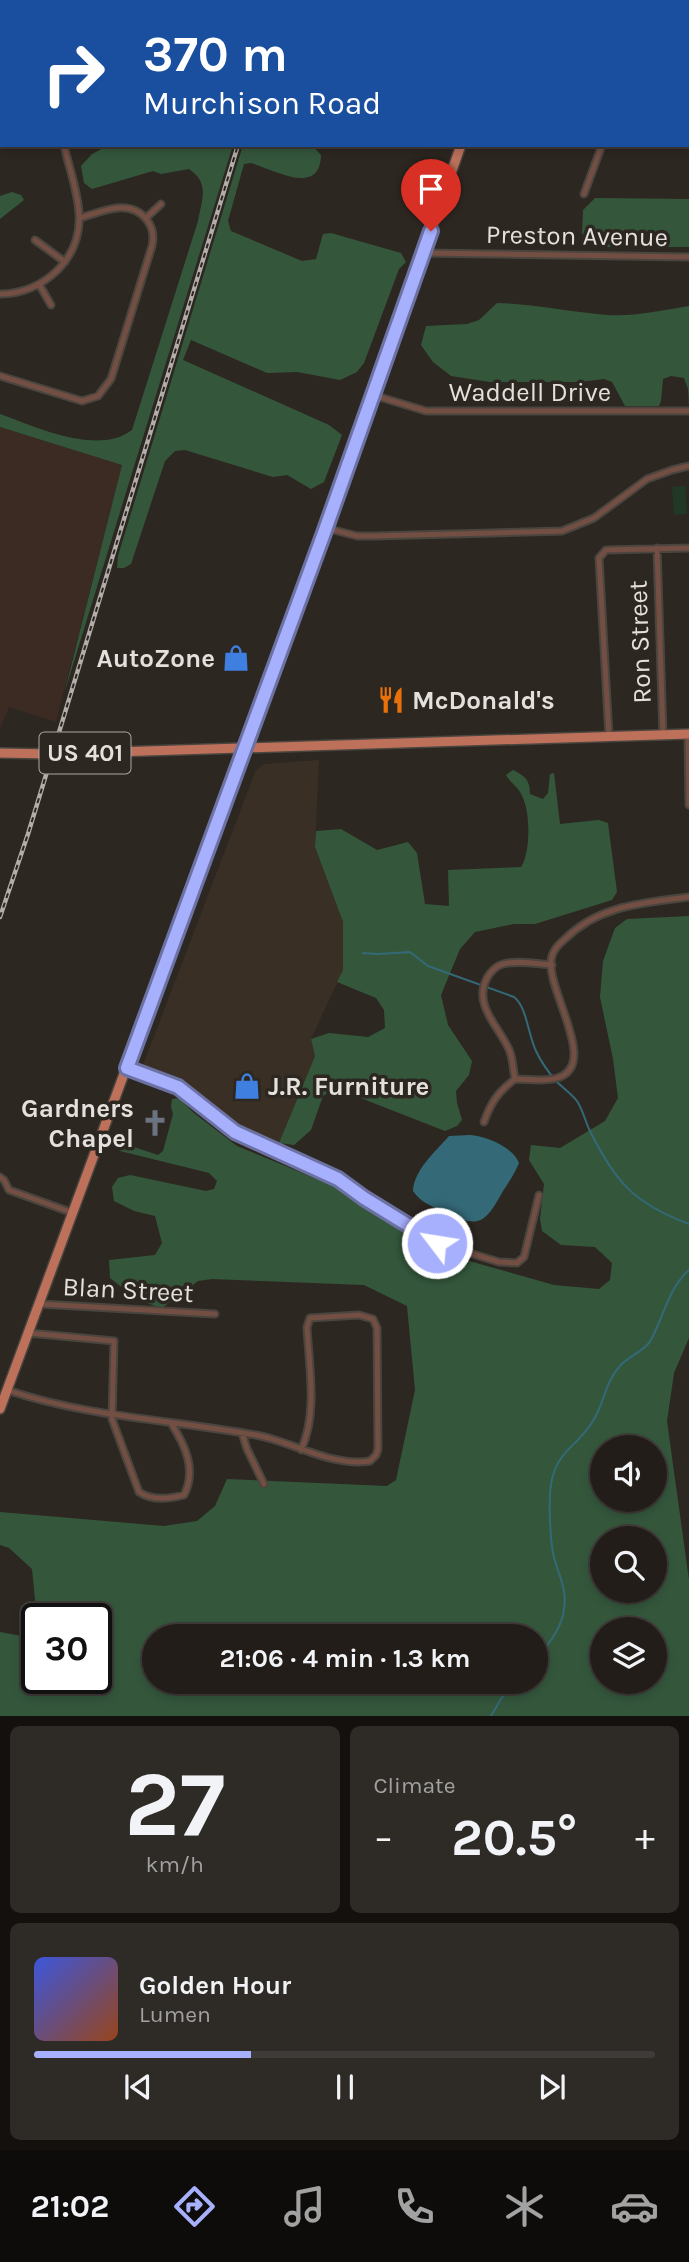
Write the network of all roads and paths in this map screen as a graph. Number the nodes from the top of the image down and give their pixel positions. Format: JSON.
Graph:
{"nodes":[{"id":1,"x":64,"y":147,"type":"edge"},
{"id":2,"x":460,"y":147,"type":"edge"},
{"id":3,"x":601,"y":147,"type":"edge"},
{"id":4,"x":584,"y":194,"type":"dead end"},
{"id":5,"x":161,"y":204,"type":"dead end"},
{"id":6,"x":79,"y":218,"type":"junction"},
{"id":7,"x":146,"y":218,"type":"junction"},
{"id":8,"x":34,"y":240,"type":"dead end"},
{"id":9,"x":423,"y":253,"type":"junction"},
{"id":10,"x":689,"y":257,"type":"edge"},
{"id":11,"x":65,"y":262,"type":"junction"},
{"id":12,"x":39,"y":284,"type":"junction"},
{"id":13,"x":0,"y":294,"type":"edge"},
{"id":14,"x":51,"y":305,"type":"dead end"},
{"id":15,"x":0,"y":376,"type":"edge"},
{"id":16,"x":373,"y":395,"type":"junction"},
{"id":17,"x":689,"y":411,"type":"edge"},
{"id":18,"x":689,"y":466,"type":"edge"},
{"id":19,"x":326,"y":528,"type":"junction"},
{"id":20,"x":657,"y":548,"type":"junction"},
{"id":21,"x":689,"y":548,"type":"edge"},
{"id":22,"x":663,"y":734,"type":"junction"},
{"id":23,"x":688,"y":734,"type":"edge"},
{"id":24,"x":610,"y":737,"type":"junction"},
{"id":25,"x":243,"y":748,"type":"junction"},
{"id":26,"x":0,"y":753,"type":"edge"},
{"id":27,"x":689,"y":805,"type":"edge"},
{"id":28,"x":689,"y":897,"type":"edge"},
{"id":29,"x":552,"y":965,"type":"junction"},
{"id":30,"x":127,"y":1068,"type":"junction"},
{"id":31,"x":515,"y":1079,"type":"junction"},
{"id":32,"x":484,"y":1122,"type":"dead end"},
{"id":33,"x":0,"y":1177,"type":"edge"},
{"id":34,"x":539,"y":1195,"type":"dead end"},
{"id":35,"x":73,"y":1213,"type":"junction"},
{"id":36,"x":40,"y":1304,"type":"junction"},
{"id":37,"x":215,"y":1314,"type":"dead end"},
{"id":38,"x":29,"y":1333,"type":"junction"},
{"id":39,"x":7,"y":1390,"type":"junction"},
{"id":40,"x":0,"y":1409,"type":"edge"},
{"id":41,"x":113,"y":1414,"type":"junction"},
{"id":42,"x":172,"y":1423,"type":"junction"},
{"id":43,"x":242,"y":1433,"type":"junction"},
{"id":44,"x":301,"y":1451,"type":"junction"},
{"id":45,"x":264,"y":1484,"type":"dead end"}],
"edges":[{"from":1,"to":6,"type":"street"},
{"from":2,"to":9,"type":"main road"},
{"from":3,"to":4,"type":"street"},
{"from":5,"to":7,"type":"street"},
{"from":6,"to":7,"type":"street"},
{"from":6,"to":11,"type":"street"},
{"from":7,"to":15,"type":"street"},
{"from":8,"to":11,"type":"street"},
{"from":9,"to":10,"type":"street","name":"Preston Avenue"},
{"from":9,"to":16,"type":"main road"},
{"from":11,"to":12,"type":"street"},
{"from":12,"to":13,"type":"street"},
{"from":12,"to":14,"type":"street"},
{"from":16,"to":17,"type":"street","name":"Waddell Drive"},
{"from":16,"to":19,"type":"main road"},
{"from":18,"to":19,"type":"street"},
{"from":19,"to":25,"type":"main road"},
{"from":20,"to":21,"type":"street"},
{"from":20,"to":22,"type":"street","name":"Ron Street"},
{"from":20,"to":24,"type":"street"},
{"from":22,"to":23,"type":"main road","number":"US 401"},
{"from":22,"to":24,"type":"main road","number":"US 401"},
{"from":23,"to":27,"type":"street"},
{"from":24,"to":25,"type":"main road","number":"US 401"},
{"from":25,"to":26,"type":"main road","number":"US 401"},
{"from":25,"to":30,"type":"main road"},
{"from":28,"to":29,"type":"street"},
{"from":29,"to":31,"type":"street"},
{"from":29,"to":31,"type":"street"},
{"from":30,"to":34,"type":"street"},
{"from":30,"to":35,"type":"main road"},
{"from":31,"to":32,"type":"street"},
{"from":33,"to":35,"type":"street"},
{"from":35,"to":36,"type":"main road"},
{"from":36,"to":37,"type":"street","name":"Blan Street"},
{"from":36,"to":38,"type":"main road"},
{"from":38,"to":39,"type":"main road"},
{"from":38,"to":41,"type":"street"},
{"from":39,"to":40,"type":"main road"},
{"from":39,"to":41,"type":"street"},
{"from":41,"to":42,"type":"street"},
{"from":41,"to":42,"type":"street"},
{"from":42,"to":43,"type":"street"},
{"from":43,"to":44,"type":"street"},
{"from":43,"to":45,"type":"street"},
{"from":44,"to":44,"type":"street"}]}
